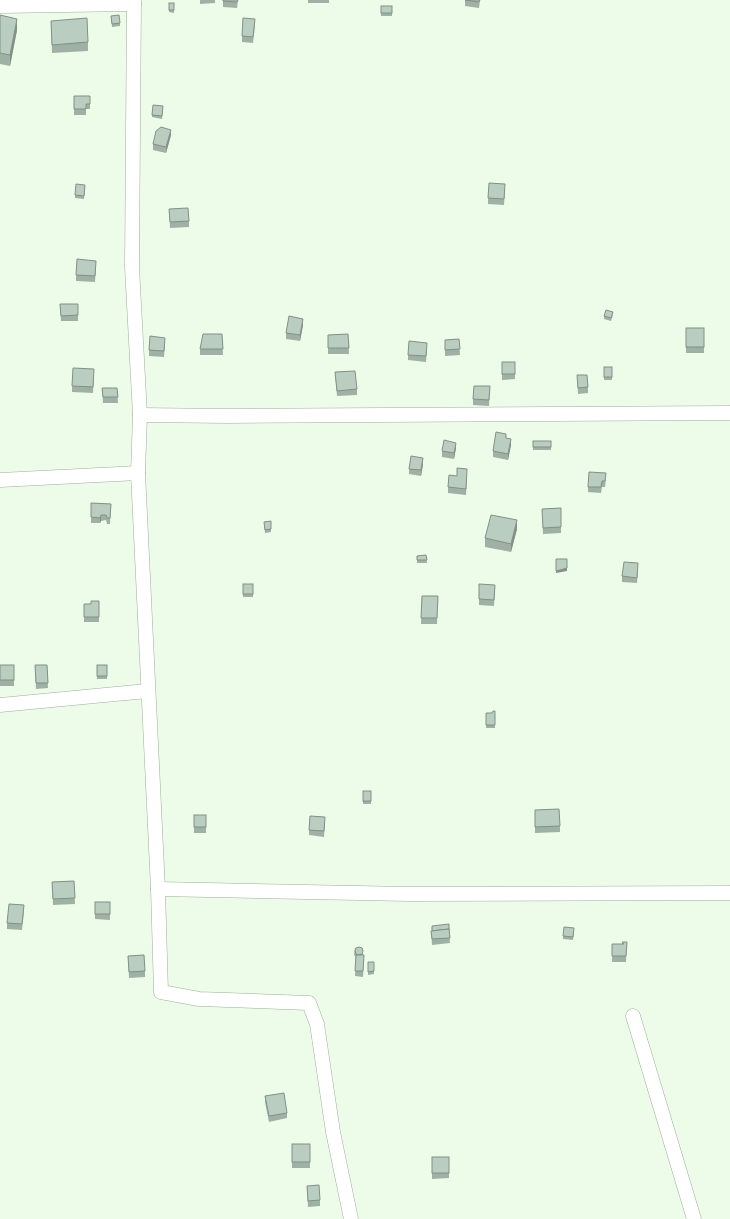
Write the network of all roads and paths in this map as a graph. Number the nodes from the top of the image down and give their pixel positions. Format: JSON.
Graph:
{"nodes":[{"id":1,"x":134,"y":2,"type":"edge"},
{"id":2,"x":0,"y":6,"type":"edge"},
{"id":3,"x":730,"y":413,"type":"edge"},
{"id":4,"x":140,"y":415,"type":"junction"},
{"id":5,"x":138,"y":473,"type":"junction"},
{"id":6,"x":0,"y":480,"type":"edge"},
{"id":7,"x":147,"y":691,"type":"junction"},
{"id":8,"x":0,"y":705,"type":"edge"},
{"id":9,"x":158,"y":889,"type":"junction"},
{"id":10,"x":730,"y":892,"type":"edge"},
{"id":11,"x":633,"y":1016,"type":"dead end"},
{"id":12,"x":351,"y":1219,"type":"edge"},
{"id":13,"x":694,"y":1219,"type":"edge"}],
"edges":[{"from":1,"to":2,"type":"street"},
{"from":1,"to":4,"type":"street"},
{"from":3,"to":4,"type":"street"},
{"from":4,"to":5,"type":"street"},
{"from":5,"to":6,"type":"street"},
{"from":5,"to":7,"type":"street"},
{"from":7,"to":8,"type":"street"},
{"from":7,"to":9,"type":"street"},
{"from":9,"to":10,"type":"street"},
{"from":9,"to":12,"type":"street"},
{"from":11,"to":13,"type":"street"}]}
